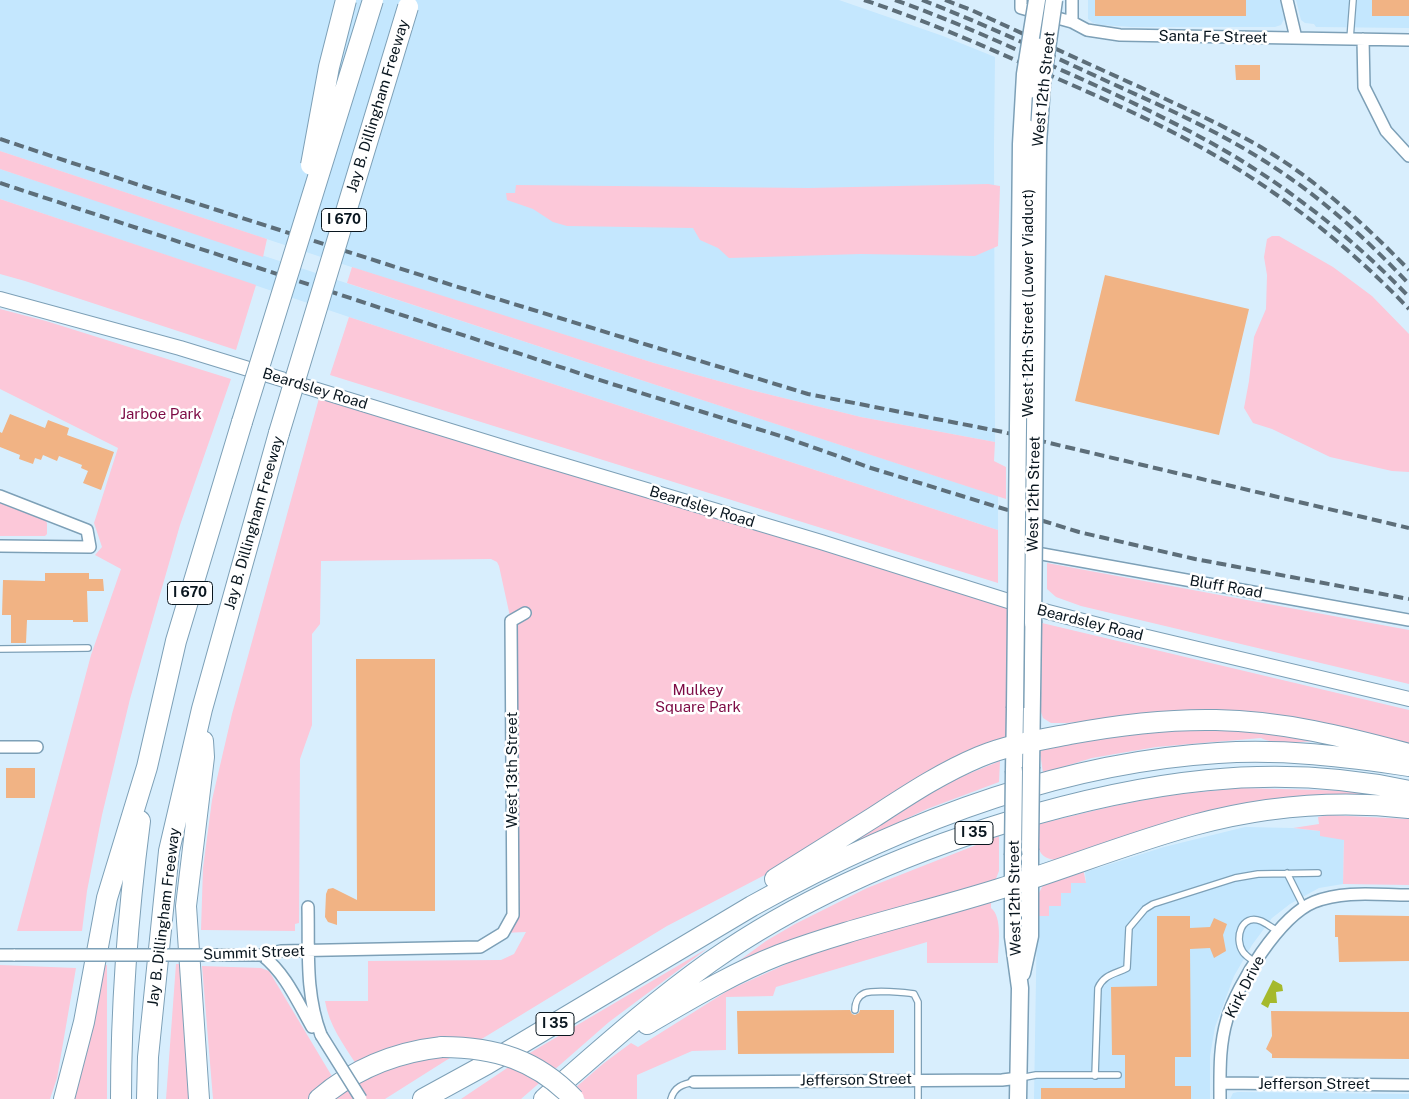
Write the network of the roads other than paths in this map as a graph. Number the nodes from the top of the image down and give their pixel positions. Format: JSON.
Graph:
{"nodes":[{"id":1,"x":346,"y":0,"type":"edge"},
{"id":2,"x":373,"y":0,"type":"edge"},
{"id":3,"x":1012,"y":0,"type":"edge"},
{"id":4,"x":1037,"y":0,"type":"edge"},
{"id":5,"x":1044,"y":0,"type":"edge"},
{"id":6,"x":1054,"y":0,"type":"edge"},
{"id":7,"x":1072,"y":0,"type":"edge"},
{"id":8,"x":1287,"y":0,"type":"edge"},
{"id":9,"x":1353,"y":0,"type":"edge"},
{"id":10,"x":411,"y":2,"type":"edge"},
{"id":11,"x":1021,"y":4,"type":"edge"},
{"id":12,"x":1072,"y":22,"type":"junction"},
{"id":13,"x":1296,"y":38,"type":"junction"},
{"id":14,"x":1350,"y":39,"type":"junction"},
{"id":15,"x":1363,"y":39,"type":"junction"},
{"id":16,"x":1409,"y":40,"type":"edge"},
{"id":17,"x":1409,"y":156,"type":"edge"},
{"id":18,"x":294,"y":253,"type":"junction"},
{"id":19,"x":0,"y":299,"type":"edge"},
{"id":20,"x":0,"y":496,"type":"edge"},
{"id":21,"x":0,"y":546,"type":"edge"},
{"id":22,"x":1042,"y":554,"type":"dead end"},
{"id":23,"x":1025,"y":606,"type":"junction"},
{"id":24,"x":525,"y":613,"type":"dead end"},
{"id":25,"x":1409,"y":620,"type":"edge"},
{"id":26,"x":88,"y":648,"type":"dead end"},
{"id":27,"x":0,"y":649,"type":"edge"},
{"id":28,"x":1409,"y":699,"type":"edge"},
{"id":29,"x":202,"y":709,"type":"junction"},
{"id":30,"x":1023,"y":743,"type":"junction"},
{"id":31,"x":0,"y":747,"type":"edge"},
{"id":32,"x":37,"y":747,"type":"dead end"},
{"id":33,"x":1409,"y":754,"type":"edge"},
{"id":34,"x":147,"y":766,"type":"junction"},
{"id":35,"x":1409,"y":766,"type":"edge"},
{"id":36,"x":1409,"y":791,"type":"edge"},
{"id":37,"x":1409,"y":808,"type":"edge"},
{"id":38,"x":1318,"y":873,"type":"dead end"},
{"id":39,"x":1287,"y":874,"type":"junction"},
{"id":40,"x":1021,"y":882,"type":"junction"},
{"id":41,"x":1409,"y":895,"type":"edge"},
{"id":42,"x":308,"y":907,"type":"dead end"},
{"id":43,"x":1304,"y":907,"type":"junction"},
{"id":44,"x":1280,"y":929,"type":"junction"},
{"id":45,"x":503,"y":933,"type":"joint"},
{"id":46,"x":309,"y":951,"type":"junction"},
{"id":47,"x":0,"y":954,"type":"edge"},
{"id":48,"x":262,"y":955,"type":"junction"},
{"id":49,"x":1255,"y":963,"type":"junction"},
{"id":50,"x":622,"y":984,"type":"junction"},
{"id":51,"x":855,"y":1010,"type":"dead end"},
{"id":52,"x":321,"y":1035,"type":"junction"},
{"id":53,"x":594,"y":1055,"type":"junction"},
{"id":54,"x":487,"y":1064,"type":"junction"},
{"id":55,"x":1118,"y":1075,"type":"dead end"},
{"id":56,"x":1095,"y":1076,"type":"junction"},
{"id":57,"x":1019,"y":1078,"type":"junction"},
{"id":58,"x":918,"y":1079,"type":"junction"},
{"id":59,"x":694,"y":1082,"type":"joint"},
{"id":60,"x":1220,"y":1083,"type":"junction"},
{"id":61,"x":1409,"y":1085,"type":"edge"},
{"id":62,"x":64,"y":1099,"type":"edge"},
{"id":63,"x":122,"y":1099,"type":"edge"},
{"id":64,"x":148,"y":1099,"type":"edge"},
{"id":65,"x":199,"y":1099,"type":"edge"},
{"id":66,"x":319,"y":1099,"type":"edge"},
{"id":67,"x":361,"y":1099,"type":"edge"},
{"id":68,"x":423,"y":1099,"type":"edge"},
{"id":69,"x":440,"y":1099,"type":"edge"},
{"id":70,"x":544,"y":1099,"type":"edge"},
{"id":71,"x":574,"y":1099,"type":"edge"},
{"id":72,"x":671,"y":1099,"type":"edge"},
{"id":73,"x":918,"y":1099,"type":"edge"},
{"id":74,"x":1018,"y":1099,"type":"edge"},
{"id":75,"x":1220,"y":1099,"type":"edge"}],
"edges":[{"from":1,"to":18,"type":"highway","bridge":true},
{"from":2,"to":18,"type":"highway","number":"I 670","bridge":true},
{"from":3,"to":11,"type":"lane"},
{"from":4,"to":30,"type":"main road","name":"West 12th Street","bridge":true},
{"from":5,"to":23,"type":"street","name":"West 12th Street (Lower Viaduct)","bridge":true},
{"from":6,"to":30,"type":"main road","name":"West 12th Street","bridge":true},
{"from":7,"to":12,"type":"street","name":"West 12th Street"},
{"from":8,"to":13,"type":"street"},
{"from":9,"to":14,"type":"lane"},
{"from":10,"to":29,"type":"highway","name":"Jay B. Dillingham Freeway","number":"I 670","bridge":true},
{"from":11,"to":12,"type":"street","name":"Santa Fe Street"},
{"from":12,"to":13,"type":"street","name":"Santa Fe Street"},
{"from":13,"to":14,"type":"street","name":"Santa Fe Street"},
{"from":14,"to":15,"type":"street","name":"Santa Fe Street"},
{"from":15,"to":16,"type":"street","name":"Santa Fe Street"},
{"from":15,"to":17,"type":"street"},
{"from":18,"to":34,"type":"highway","number":"I 670","bridge":true},
{"from":19,"to":23,"type":"street","name":"Beardsley Road"},
{"from":20,"to":21,"type":"street"},
{"from":22,"to":25,"type":"street","name":"Bluff Road"},
{"from":23,"to":28,"type":"street","name":"Beardsley Road"},
{"from":24,"to":45,"type":"street","name":"West 13th Street"},
{"from":26,"to":27,"type":"lane"},
{"from":29,"to":64,"type":"highway","name":"Jay B. Dillingham Freeway","number":"I 670"},
{"from":29,"to":65,"type":"highway"},
{"from":30,"to":33,"type":"highway"},
{"from":30,"to":40,"type":"main road","name":"West 12th Street","bridge":true},
{"from":30,"to":40,"type":"main road","name":"West 12th Street","bridge":true},
{"from":30,"to":50,"type":"highway"},
{"from":31,"to":32,"type":"street"},
{"from":34,"to":62,"type":"highway"},
{"from":34,"to":63,"type":"highway","number":"I 670"},
{"from":35,"to":50,"type":"highway","number":"I 35"},
{"from":36,"to":53,"type":"highway","number":"I 35"},
{"from":37,"to":40,"type":"highway"},
{"from":38,"to":39,"type":"lane"},
{"from":39,"to":43,"type":"lane"},
{"from":39,"to":56,"type":"lane"},
{"from":40,"to":53,"type":"highway"},
{"from":40,"to":57,"type":"main road","name":"West 12th Street"},
{"from":41,"to":43,"type":"street"},
{"from":42,"to":46,"type":"street"},
{"from":43,"to":44,"type":"street"},
{"from":44,"to":49,"type":"street","name":"Kirk Drive"},
{"from":44,"to":49,"type":"lane"},
{"from":45,"to":46,"type":"street","name":"Summit Street"},
{"from":46,"to":48,"type":"street","name":"Summit Street"},
{"from":46,"to":52,"type":"street"},
{"from":47,"to":48,"type":"street","name":"Summit Street","bridge":true},
{"from":48,"to":52,"type":"street"},
{"from":49,"to":60,"type":"street","name":"Kirk Drive"},
{"from":50,"to":54,"type":"highway","number":"I 35"},
{"from":51,"to":58,"type":"lane"},
{"from":52,"to":67,"type":"street","bridge":true},
{"from":53,"to":70,"type":"highway","number":"I 35"},
{"from":54,"to":68,"type":"highway","number":"I 35"},
{"from":54,"to":69,"type":"highway","number":"I 35"},
{"from":55,"to":56,"type":"lane"},
{"from":56,"to":57,"type":"lane"},
{"from":57,"to":58,"type":"street","name":"Jefferson Street"},
{"from":57,"to":74,"type":"main road","name":"West 12th Street"},
{"from":58,"to":59,"type":"street","name":"Jefferson Street"},
{"from":58,"to":73,"type":"lane"},
{"from":59,"to":72,"type":"lane"},
{"from":60,"to":61,"type":"street","name":"Jefferson Street"},
{"from":60,"to":75,"type":"street","name":"Kirk Drive"},
{"from":66,"to":71,"type":"highway","bridge":true}]}
